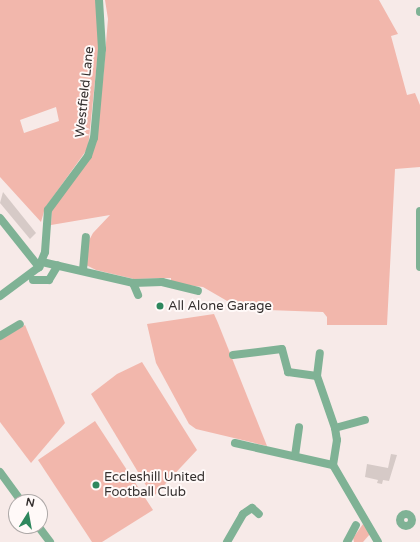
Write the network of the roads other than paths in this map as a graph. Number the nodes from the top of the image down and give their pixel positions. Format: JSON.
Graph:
{"nodes":[{"id":1,"x":100,"y":0,"type":"edge"},
{"id":2,"x":420,"y":212,"type":"edge"},
{"id":3,"x":0,"y":218,"type":"edge"},
{"id":4,"x":86,"y":237,"type":"dead end"},
{"id":5,"x":41,"y":264,"type":"junction"},
{"id":6,"x":58,"y":265,"type":"junction"},
{"id":7,"x":420,"y":267,"type":"edge"},
{"id":8,"x":83,"y":270,"type":"junction"},
{"id":9,"x":33,"y":280,"type":"dead end"},
{"id":10,"x":133,"y":283,"type":"junction"},
{"id":11,"x":198,"y":292,"type":"dead end"},
{"id":12,"x":138,"y":295,"type":"dead end"},
{"id":13,"x":0,"y":296,"type":"edge"},
{"id":14,"x":20,"y":324,"type":"dead end"},
{"id":15,"x":0,"y":336,"type":"edge"},
{"id":16,"x":320,"y":353,"type":"dead end"},
{"id":17,"x":233,"y":355,"type":"dead end"},
{"id":18,"x":317,"y":376,"type":"junction"},
{"id":19,"x":365,"y":420,"type":"dead end"},
{"id":20,"x":299,"y":427,"type":"dead end"},
{"id":21,"x":335,"y":428,"type":"junction"},
{"id":22,"x":235,"y":443,"type":"dead end"},
{"id":23,"x":295,"y":456,"type":"junction"},
{"id":24,"x":333,"y":465,"type":"junction"},
{"id":25,"x":0,"y":472,"type":"edge"},
{"id":26,"x":16,"y":494,"type":"edge"},
{"id":27,"x":258,"y":514,"type":"dead end"},
{"id":28,"x":356,"y":525,"type":"dead end"},
{"id":29,"x":227,"y":542,"type":"edge"},
{"id":30,"x":347,"y":542,"type":"edge"},
{"id":31,"x":378,"y":542,"type":"edge"}],
"edges":[{"from":1,"to":5,"type":"street","name":"Westfield Lane"},
{"from":2,"to":7,"type":"street"},
{"from":3,"to":5,"type":"street"},
{"from":4,"to":8,"type":"street"},
{"from":5,"to":6,"type":"street"},
{"from":5,"to":13,"type":"street"},
{"from":6,"to":8,"type":"street"},
{"from":6,"to":9,"type":"street"},
{"from":8,"to":10,"type":"street"},
{"from":10,"to":11,"type":"street"},
{"from":10,"to":12,"type":"street"},
{"from":14,"to":15,"type":"street"},
{"from":16,"to":18,"type":"street"},
{"from":17,"to":18,"type":"street"},
{"from":18,"to":21,"type":"street"},
{"from":19,"to":21,"type":"street"},
{"from":20,"to":23,"type":"street"},
{"from":21,"to":24,"type":"street"},
{"from":22,"to":23,"type":"street"},
{"from":23,"to":24,"type":"street"},
{"from":24,"to":31,"type":"street"},
{"from":25,"to":26,"type":"street"},
{"from":27,"to":29,"type":"street"},
{"from":28,"to":30,"type":"street"}]}
